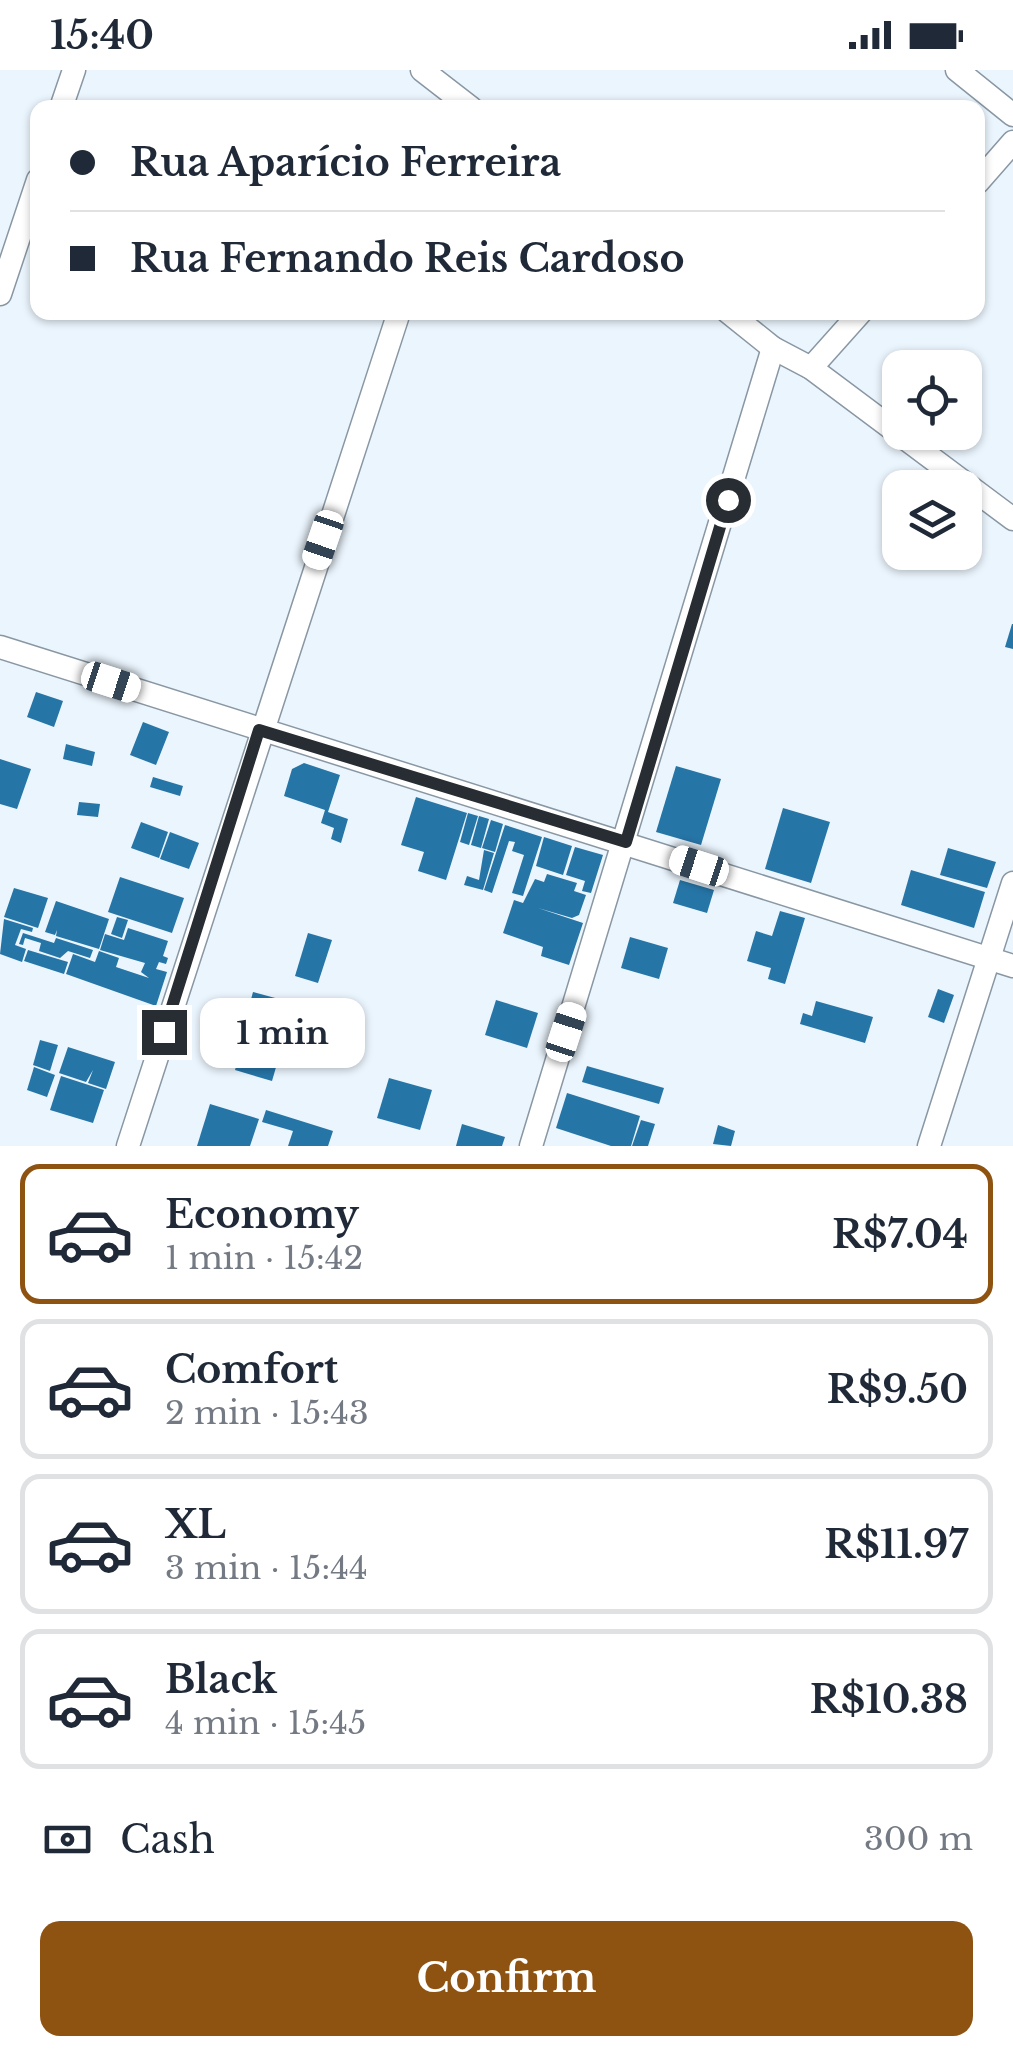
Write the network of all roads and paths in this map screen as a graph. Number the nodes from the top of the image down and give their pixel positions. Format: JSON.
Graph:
{"nodes":[{"id":1,"x":74,"y":70,"type":"edge"},
{"id":2,"x":422,"y":70,"type":"edge"},
{"id":3,"x":957,"y":70,"type":"edge"},
{"id":4,"x":64,"y":100,"type":"edge"},
{"id":5,"x":460,"y":100,"type":"edge"},
{"id":6,"x":1013,"y":115,"type":"edge"},
{"id":7,"x":1013,"y":142,"type":"edge"},
{"id":8,"x":985,"y":174,"type":"edge"},
{"id":9,"x":30,"y":204,"type":"edge"},
{"id":10,"x":0,"y":294,"type":"edge"},
{"id":11,"x":396,"y":320,"type":"edge"},
{"id":12,"x":738,"y":320,"type":"edge"},
{"id":13,"x":854,"y":320,"type":"edge"},
{"id":14,"x":773,"y":348,"type":"junction"},
{"id":15,"x":811,"y":368,"type":"junction"},
{"id":16,"x":1013,"y":519,"type":"edge"},
{"id":17,"x":0,"y":647,"type":"edge"},
{"id":18,"x":259,"y":730,"type":"junction"},
{"id":19,"x":626,"y":842,"type":"junction"},
{"id":20,"x":1013,"y":883,"type":"edge"},
{"id":21,"x":989,"y":959,"type":"junction"},
{"id":22,"x":1013,"y":966,"type":"edge"},
{"id":23,"x":128,"y":1146,"type":"edge"},
{"id":24,"x":531,"y":1146,"type":"edge"},
{"id":25,"x":929,"y":1146,"type":"edge"}],
"edges":[{"from":1,"to":4,"type":"street"},
{"from":2,"to":5,"type":"street"},
{"from":3,"to":6,"type":"street"},
{"from":7,"to":8,"type":"street"},
{"from":9,"to":10,"type":"street"},
{"from":11,"to":18,"type":"street"},
{"from":12,"to":14,"type":"street"},
{"from":13,"to":15,"type":"street"},
{"from":14,"to":15,"type":"street"},
{"from":14,"to":19,"type":"street"},
{"from":15,"to":16,"type":"street"},
{"from":17,"to":18,"type":"street"},
{"from":18,"to":19,"type":"street"},
{"from":18,"to":23,"type":"street"},
{"from":19,"to":21,"type":"street"},
{"from":19,"to":24,"type":"street"},
{"from":20,"to":21,"type":"street"},
{"from":21,"to":22,"type":"street"},
{"from":21,"to":25,"type":"street"}]}
